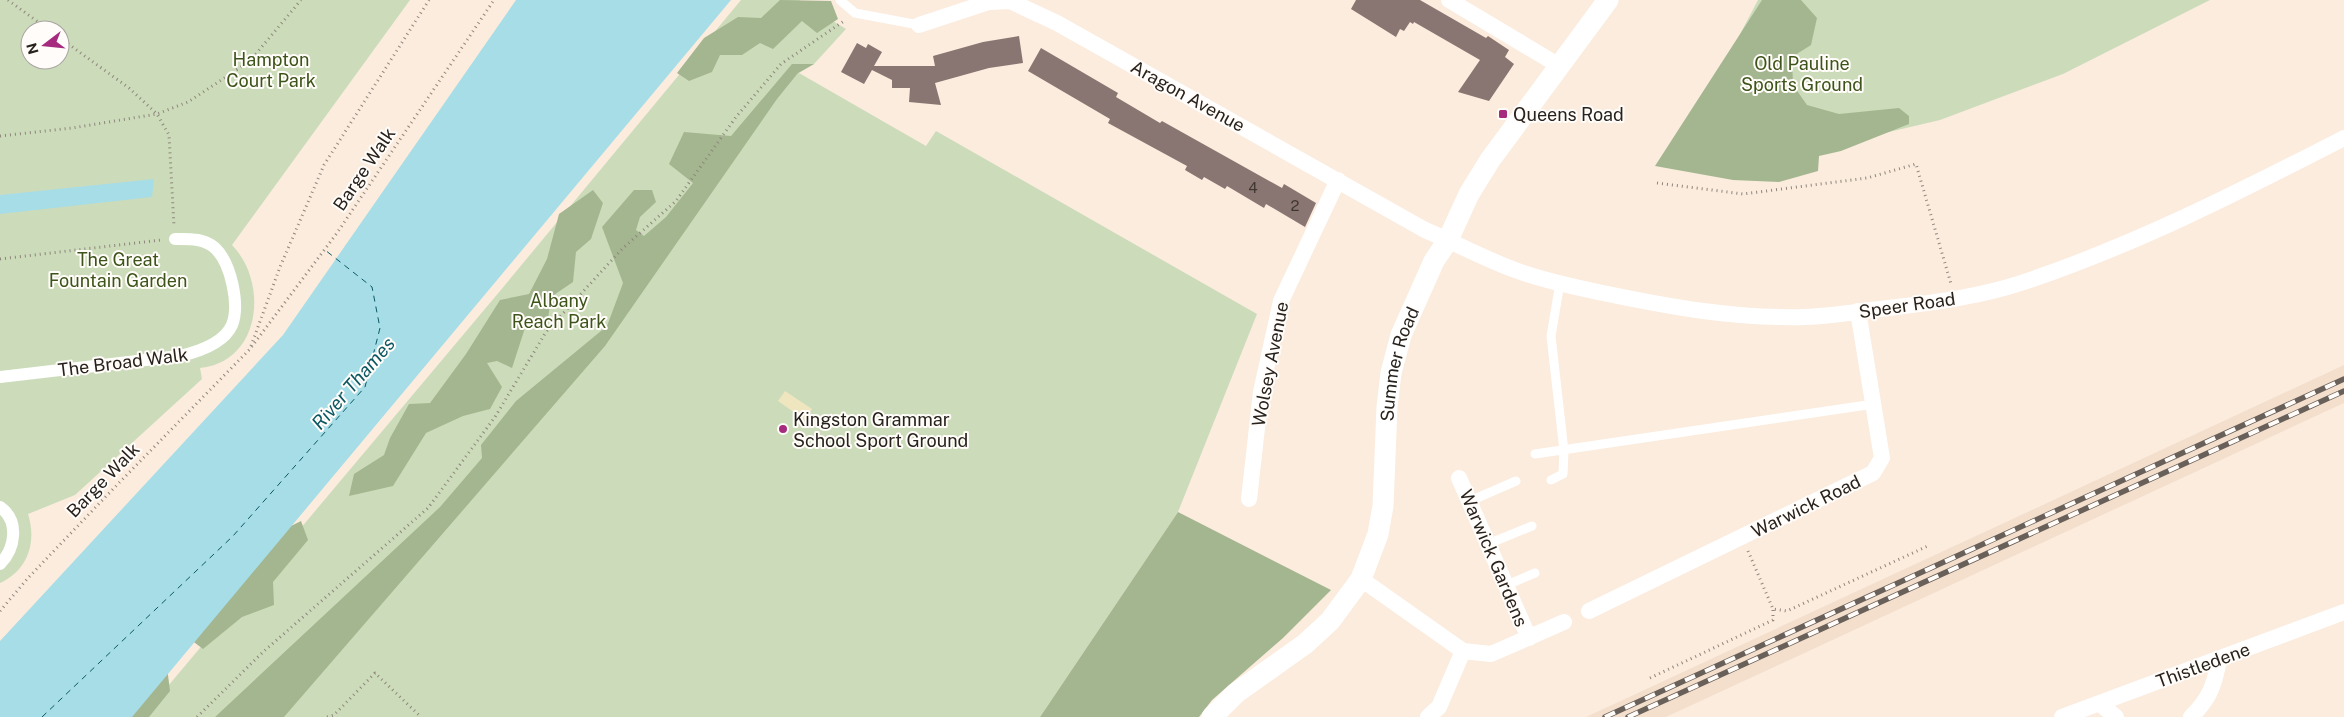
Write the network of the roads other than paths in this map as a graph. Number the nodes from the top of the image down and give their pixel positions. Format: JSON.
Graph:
{"nodes":[{"id":1,"x":840,"y":0,"type":"edge"},
{"id":2,"x":1449,"y":0,"type":"edge"},
{"id":3,"x":1608,"y":0,"type":"edge"},
{"id":4,"x":919,"y":25,"type":"joint"},
{"id":5,"x":1558,"y":65,"type":"junction"},
{"id":6,"x":2344,"y":138,"type":"edge"},
{"id":7,"x":1338,"y":180,"type":"junction"},
{"id":8,"x":175,"y":239,"type":"road end"},
{"id":9,"x":1448,"y":240,"type":"junction"},
{"id":10,"x":1560,"y":283,"type":"junction"},
{"id":11,"x":1858,"y":312,"type":"junction"},
{"id":12,"x":0,"y":377,"type":"edge"},
{"id":13,"x":1874,"y":404,"type":"junction"},
{"id":14,"x":1564,"y":451,"type":"junction"},
{"id":15,"x":1536,"y":454,"type":"dead end"},
{"id":16,"x":1459,"y":478,"type":"dead end"},
{"id":17,"x":1551,"y":480,"type":"dead end"},
{"id":18,"x":1516,"y":481,"type":"dead end"},
{"id":19,"x":1249,"y":499,"type":"dead end"},
{"id":20,"x":1470,"y":501,"type":"junction"},
{"id":21,"x":0,"y":506,"type":"edge"},
{"id":22,"x":1532,"y":526,"type":"dead end"},
{"id":23,"x":1488,"y":544,"type":"junction"},
{"id":24,"x":0,"y":564,"type":"edge"},
{"id":25,"x":1535,"y":573,"type":"dead end"},
{"id":26,"x":1361,"y":579,"type":"junction"},
{"id":27,"x":1507,"y":585,"type":"junction"},
{"id":28,"x":1589,"y":611,"type":"dead end"},
{"id":29,"x":2344,"y":612,"type":"edge"},
{"id":30,"x":1564,"y":622,"type":"dead end"},
{"id":31,"x":1529,"y":638,"type":"junction"},
{"id":32,"x":1463,"y":651,"type":"junction"},
{"id":33,"x":2219,"y":660,"type":"junction"},
{"id":34,"x":2100,"y":704,"type":"junction"},
{"id":35,"x":1212,"y":717,"type":"edge"},
{"id":36,"x":1428,"y":717,"type":"edge"},
{"id":37,"x":2062,"y":717,"type":"edge"},
{"id":38,"x":2116,"y":717,"type":"edge"},
{"id":39,"x":2191,"y":717,"type":"edge"}],
"edges":[{"from":1,"to":4,"type":"lane"},
{"from":2,"to":5,"type":"street"},
{"from":3,"to":5,"type":"street","name":"Summer Road"},
{"from":4,"to":7,"type":"street","name":"Aragon Avenue"},
{"from":5,"to":9,"type":"street","name":"Summer Road"},
{"from":6,"to":11,"type":"street","name":"Speer Road"},
{"from":7,"to":9,"type":"street","name":"Aragon Avenue"},
{"from":7,"to":19,"type":"street","name":"Wolsey Avenue"},
{"from":8,"to":12,"type":"street","name":"The Broad Walk"},
{"from":9,"to":10,"type":"street","name":"Speer Road"},
{"from":9,"to":26,"type":"street","name":"Summer Road"},
{"from":10,"to":11,"type":"street","name":"Speer Road"},
{"from":10,"to":14,"type":"lane"},
{"from":11,"to":13,"type":"street","name":"Warwick Road"},
{"from":13,"to":14,"type":"lane"},
{"from":13,"to":28,"type":"street","name":"Warwick Road"},
{"from":14,"to":15,"type":"lane"},
{"from":14,"to":17,"type":"lane"},
{"from":16,"to":20,"type":"street","name":"Warwick Gardens"},
{"from":18,"to":20,"type":"lane"},
{"from":20,"to":23,"type":"street","name":"Warwick Gardens"},
{"from":21,"to":24,"type":"street"},
{"from":22,"to":23,"type":"lane"},
{"from":23,"to":27,"type":"street","name":"Warwick Gardens"},
{"from":25,"to":27,"type":"lane"},
{"from":26,"to":32,"type":"street","name":"Warwick Gardens"},
{"from":26,"to":35,"type":"street","name":"Summer Road"},
{"from":27,"to":31,"type":"street","name":"Warwick Gardens"},
{"from":29,"to":33,"type":"street","name":"Thistledene"},
{"from":30,"to":31,"type":"street","name":"Warwick Gardens"},
{"from":31,"to":32,"type":"street","name":"Warwick Gardens"},
{"from":32,"to":36,"type":"street"},
{"from":33,"to":34,"type":"street","name":"Thistledene"},
{"from":33,"to":39,"type":"street"},
{"from":34,"to":37,"type":"street","name":"Thistledene"},
{"from":34,"to":38,"type":"street"}]}
